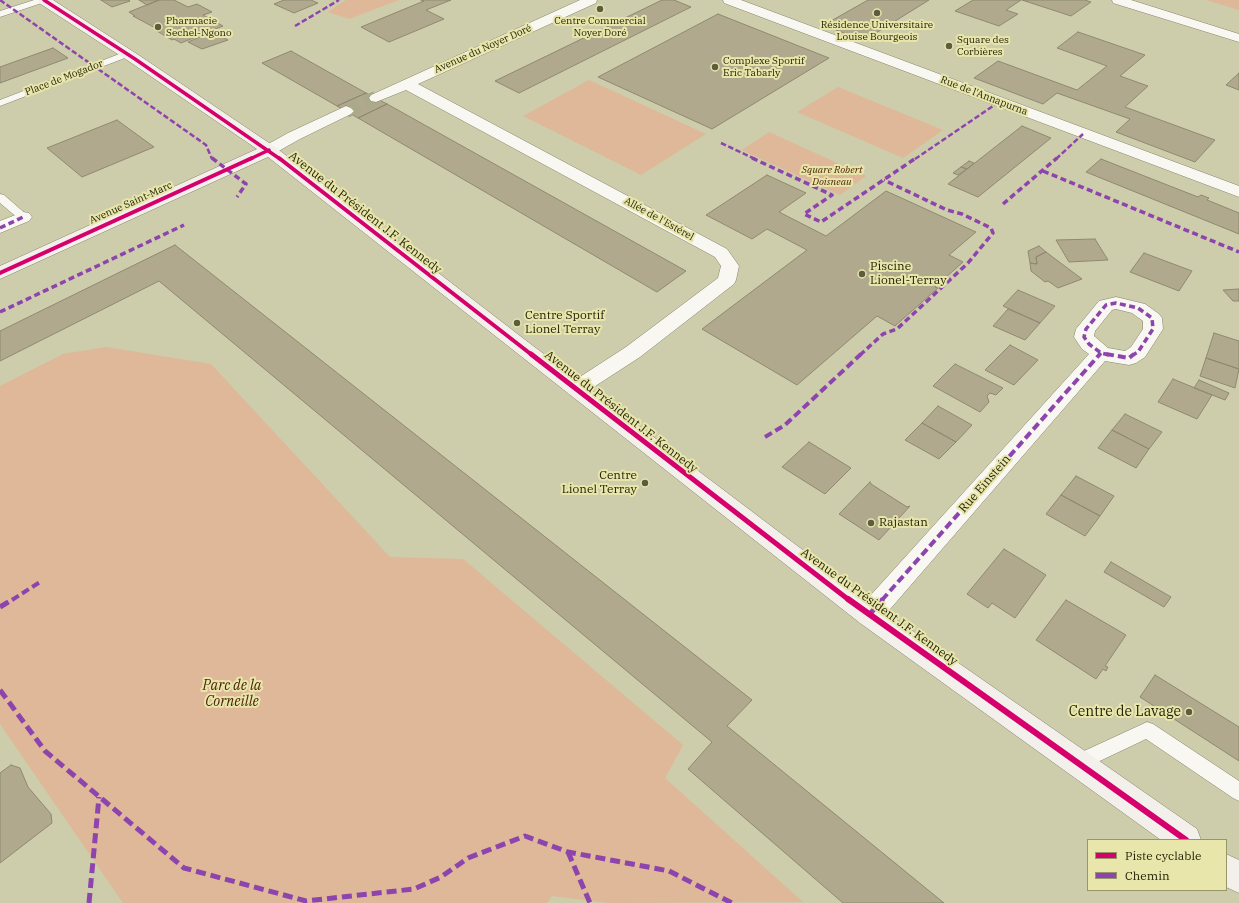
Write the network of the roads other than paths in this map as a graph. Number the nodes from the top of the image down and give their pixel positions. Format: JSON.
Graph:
{"nodes":[{"id":1,"x":43,"y":0,"type":"edge"},
{"id":2,"x":591,"y":0,"type":"edge"},
{"id":3,"x":729,"y":0,"type":"edge"},
{"id":4,"x":1118,"y":0,"type":"edge"},
{"id":5,"x":0,"y":14,"type":"edge"},
{"id":6,"x":1239,"y":38,"type":"edge"},
{"id":7,"x":127,"y":54,"type":"junction"},
{"id":8,"x":407,"y":84,"type":"junction"},
{"id":9,"x":376,"y":98,"type":"tunnel mouth"},
{"id":10,"x":0,"y":103,"type":"edge"},
{"id":11,"x":346,"y":111,"type":"tunnel mouth"},
{"id":12,"x":269,"y":150,"type":"junction"},
{"id":13,"x":1239,"y":192,"type":"edge"},
{"id":14,"x":0,"y":197,"type":"edge"},
{"id":15,"x":23,"y":217,"type":"joint"},
{"id":16,"x":0,"y":228,"type":"edge"},
{"id":17,"x":0,"y":273,"type":"edge"},
{"id":18,"x":1101,"y":353,"type":"dead end"},
{"id":19,"x":576,"y":389,"type":"junction"},
{"id":20,"x":869,"y":615,"type":"junction"},
{"id":21,"x":1077,"y":763,"type":"junction"},
{"id":22,"x":1239,"y":792,"type":"edge"},
{"id":23,"x":1185,"y":839,"type":"edge"},
{"id":24,"x":1227,"y":869,"type":"edge"},
{"id":25,"x":1239,"y":878,"type":"edge"}],
"edges":[{"from":1,"to":5,"type":"lane"},
{"from":1,"to":7,"type":"street","name":"Avenue du Président J.F. Kennedy"},
{"from":2,"to":8,"type":"street","name":"Avenue du Noyer Doré"},
{"from":3,"to":13,"type":"street","name":"Rue de l'Annapurna"},
{"from":4,"to":6,"type":"street"},
{"from":7,"to":10,"type":"lane","name":"Place de Mogador"},
{"from":7,"to":12,"type":"street","name":"Avenue du Président J.F. Kennedy"},
{"from":8,"to":9,"type":"street","name":"Avenue du Noyer Doré"},
{"from":8,"to":19,"type":"street","name":"Allée de l'Estérel"},
{"from":11,"to":12,"type":"street"},
{"from":12,"to":17,"type":"street","name":"Avenue Saint-Marc"},
{"from":12,"to":19,"type":"street","name":"Avenue du Président J.F. Kennedy"},
{"from":14,"to":15,"type":"lane"},
{"from":15,"to":16,"type":"street"},
{"from":18,"to":20,"type":"street","name":"Rue Einstein"},
{"from":19,"to":20,"type":"street","name":"Avenue du Président J.F. Kennedy"},
{"from":20,"to":21,"type":"street","name":"Avenue du Président J.F. Kennedy"},
{"from":21,"to":22,"type":"lane"},
{"from":21,"to":23,"type":"street","name":"Avenue du Président J.F. Kennedy"},
{"from":24,"to":25,"type":"street"}]}
